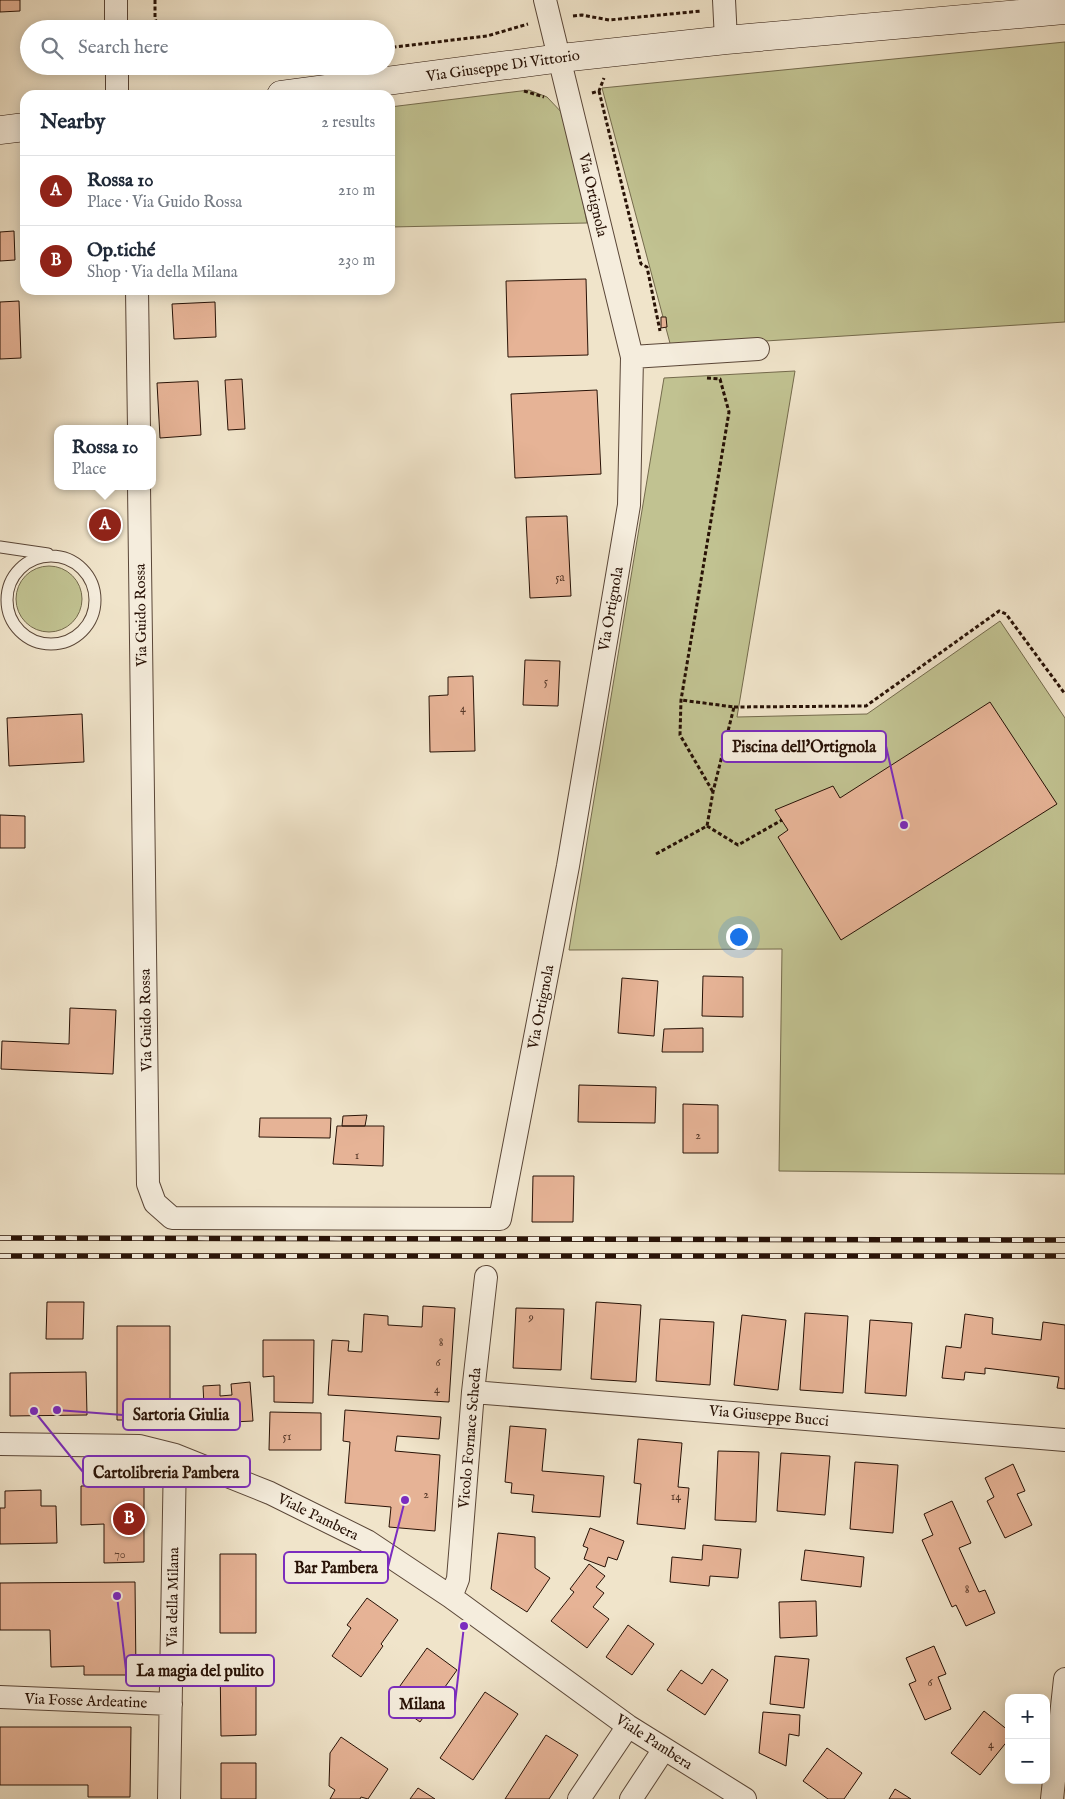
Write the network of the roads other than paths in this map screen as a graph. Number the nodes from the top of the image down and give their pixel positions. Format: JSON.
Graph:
{"nodes":[{"id":1,"x":116,"y":0,"type":"edge"},
{"id":2,"x":545,"y":0,"type":"edge"},
{"id":3,"x":724,"y":0,"type":"edge"},
{"id":4,"x":981,"y":9,"type":"edge"},
{"id":5,"x":1065,"y":10,"type":"edge"},
{"id":6,"x":116,"y":20,"type":"edge"},
{"id":7,"x":726,"y":40,"type":"junction"},
{"id":8,"x":561,"y":58,"type":"junction"},
{"id":9,"x":117,"y":75,"type":"edge"},
{"id":10,"x":117,"y":90,"type":"edge"},
{"id":11,"x":319,"y":90,"type":"edge"},
{"id":12,"x":20,"y":128,"type":"edge"},
{"id":13,"x":0,"y":130,"type":"edge"},
{"id":14,"x":137,"y":295,"type":"edge"},
{"id":15,"x":758,"y":349,"type":"dead end"},
{"id":16,"x":632,"y":357,"type":"junction"},
{"id":17,"x":139,"y":425,"type":"edge"},
{"id":18,"x":139,"y":490,"type":"edge"},
{"id":19,"x":0,"y":547,"type":"edge"},
{"id":20,"x":54,"y":555,"type":"junction"},
{"id":21,"x":0,"y":609,"type":"edge"},
{"id":22,"x":10,"y":619,"type":"junction"},
{"id":23,"x":500,"y":1219,"type":"joint"},
{"id":24,"x":486,"y":1277,"type":"dead end"},
{"id":25,"x":473,"y":1392,"type":"junction"},
{"id":26,"x":1065,"y":1440,"type":"edge"},
{"id":27,"x":0,"y":1444,"type":"edge"},
{"id":28,"x":174,"y":1454,"type":"junction"},
{"id":29,"x":451,"y":1597,"type":"junction"},
{"id":30,"x":1065,"y":1678,"type":"edge"},
{"id":31,"x":0,"y":1697,"type":"edge"},
{"id":32,"x":171,"y":1704,"type":"junction"},
{"id":33,"x":628,"y":1726,"type":"junction"},
{"id":34,"x":664,"y":1749,"type":"junction"},
{"id":35,"x":169,"y":1799,"type":"edge"},
{"id":36,"x":579,"y":1799,"type":"edge"},
{"id":37,"x":631,"y":1799,"type":"edge"},
{"id":38,"x":745,"y":1799,"type":"edge"},
{"id":39,"x":1052,"y":1799,"type":"edge"}],
"edges":[{"from":1,"to":6,"type":"street"},
{"from":2,"to":8,"type":"street","name":"Via Ortignola"},
{"from":3,"to":7,"type":"street"},
{"from":4,"to":5,"type":"main road","name":"Via Giuseppe Di Vittorio"},
{"from":4,"to":7,"type":"main road","name":"Via Giuseppe Di Vittorio"},
{"from":7,"to":8,"type":"main road","name":"Via Giuseppe Di Vittorio"},
{"from":8,"to":11,"type":"main road","name":"Via Giuseppe Di Vittorio"},
{"from":8,"to":16,"type":"street","name":"Via Ortignola"},
{"from":9,"to":10,"type":"street"},
{"from":12,"to":13,"type":"main road"},
{"from":14,"to":17,"type":"street"},
{"from":15,"to":16,"type":"street"},
{"from":16,"to":23,"type":"street","name":"Via Ortignola"},
{"from":18,"to":23,"type":"street","name":"Via Guido Rossa"},
{"from":19,"to":20,"type":"lane"},
{"from":20,"to":22,"type":"lane"},
{"from":20,"to":22,"type":"lane"},
{"from":21,"to":22,"type":"lane"},
{"from":24,"to":25,"type":"street","name":"Vicolo Fornace Scheda"},
{"from":25,"to":26,"type":"street","name":"Via Giuseppe Bucci"},
{"from":25,"to":29,"type":"street","name":"Vicolo Fornace Scheda"},
{"from":27,"to":28,"type":"street","name":"Viale Pambera"},
{"from":28,"to":29,"type":"street","name":"Viale Pambera"},
{"from":28,"to":32,"type":"street","name":"Via della Milana"},
{"from":29,"to":33,"type":"street","name":"Viale Pambera"},
{"from":30,"to":39,"type":"street"},
{"from":31,"to":32,"type":"street","name":"Via Fosse Ardeatine"},
{"from":32,"to":35,"type":"street","name":"Via della Milana"},
{"from":33,"to":34,"type":"street","name":"Viale Pambera"},
{"from":33,"to":36,"type":"street"},
{"from":34,"to":37,"type":"street"},
{"from":34,"to":38,"type":"street","name":"Viale Pambera"}]}
